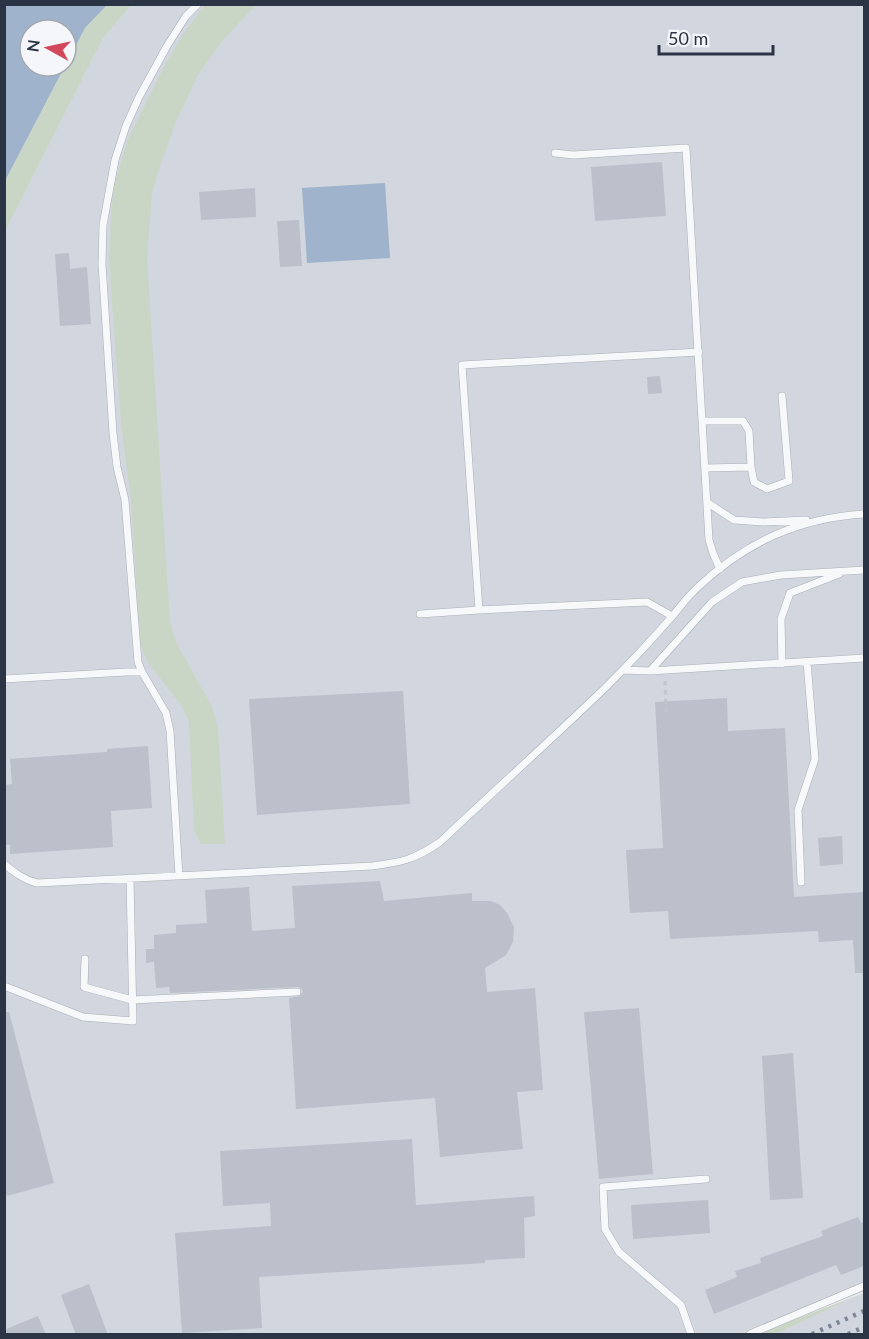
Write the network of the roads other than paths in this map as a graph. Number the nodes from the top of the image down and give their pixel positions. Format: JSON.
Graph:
{"nodes":[{"id":1,"x":198,"y":4,"type":"edge"},
{"id":2,"x":555,"y":153,"type":"dead end"},
{"id":3,"x":699,"y":352,"type":"junction"},
{"id":4,"x":783,"y":396,"type":"dead end"},
{"id":5,"x":703,"y":421,"type":"junction"},
{"id":6,"x":706,"y":468,"type":"junction"},
{"id":7,"x":751,"y":468,"type":"junction"},
{"id":8,"x":708,"y":503,"type":"junction"},
{"id":9,"x":864,"y":513,"type":"edge"},
{"id":10,"x":818,"y":520,"type":"junction"},
{"id":11,"x":720,"y":569,"type":"junction"},
{"id":12,"x":864,"y":570,"type":"edge"},
{"id":13,"x":847,"y":571,"type":"junction"},
{"id":14,"x":479,"y":610,"type":"junction"},
{"id":15,"x":420,"y":614,"type":"dead end"},
{"id":16,"x":672,"y":616,"type":"junction"},
{"id":17,"x":864,"y":658,"type":"edge"},
{"id":18,"x":807,"y":662,"type":"junction"},
{"id":19,"x":782,"y":663,"type":"junction"},
{"id":20,"x":624,"y":670,"type":"junction"},
{"id":21,"x":650,"y":671,"type":"junction"},
{"id":22,"x":142,"y":672,"type":"junction"},
{"id":23,"x":4,"y":679,"type":"edge"},
{"id":24,"x":4,"y":864,"type":"edge"},
{"id":25,"x":179,"y":876,"type":"junction"},
{"id":26,"x":130,"y":878,"type":"junction"},
{"id":27,"x":801,"y":882,"type":"dead end"},
{"id":28,"x":85,"y":958,"type":"dead end"},
{"id":29,"x":4,"y":986,"type":"edge"},
{"id":30,"x":297,"y":993,"type":"dead end"},
{"id":31,"x":132,"y":1000,"type":"junction"},
{"id":32,"x":706,"y":1179,"type":"dead end"},
{"id":33,"x":864,"y":1286,"type":"edge"},
{"id":34,"x":690,"y":1335,"type":"edge"},
{"id":35,"x":750,"y":1335,"type":"edge"}],
"edges":[{"from":1,"to":22,"type":"lane"},
{"from":2,"to":3,"type":"lane"},
{"from":3,"to":5,"type":"lane"},
{"from":3,"to":14,"type":"lane"},
{"from":4,"to":7,"type":"lane"},
{"from":5,"to":6,"type":"lane"},
{"from":5,"to":7,"type":"lane"},
{"from":6,"to":7,"type":"lane"},
{"from":6,"to":8,"type":"lane"},
{"from":8,"to":10,"type":"lane"},
{"from":8,"to":11,"type":"lane"},
{"from":9,"to":10,"type":"lane"},
{"from":10,"to":11,"type":"lane"},
{"from":11,"to":16,"type":"lane"},
{"from":12,"to":13,"type":"lane"},
{"from":13,"to":19,"type":"lane"},
{"from":13,"to":21,"type":"lane"},
{"from":14,"to":15,"type":"lane"},
{"from":14,"to":16,"type":"lane"},
{"from":16,"to":20,"type":"lane"},
{"from":17,"to":18,"type":"lane"},
{"from":18,"to":19,"type":"lane"},
{"from":18,"to":27,"type":"lane"},
{"from":19,"to":21,"type":"lane"},
{"from":20,"to":21,"type":"lane"},
{"from":20,"to":25,"type":"lane"},
{"from":22,"to":23,"type":"lane"},
{"from":22,"to":25,"type":"lane"},
{"from":24,"to":26,"type":"lane"},
{"from":25,"to":26,"type":"lane"},
{"from":26,"to":31,"type":"lane"},
{"from":28,"to":31,"type":"lane"},
{"from":29,"to":31,"type":"lane"},
{"from":30,"to":31,"type":"lane"},
{"from":32,"to":34,"type":"lane"},
{"from":33,"to":35,"type":"lane"}]}
